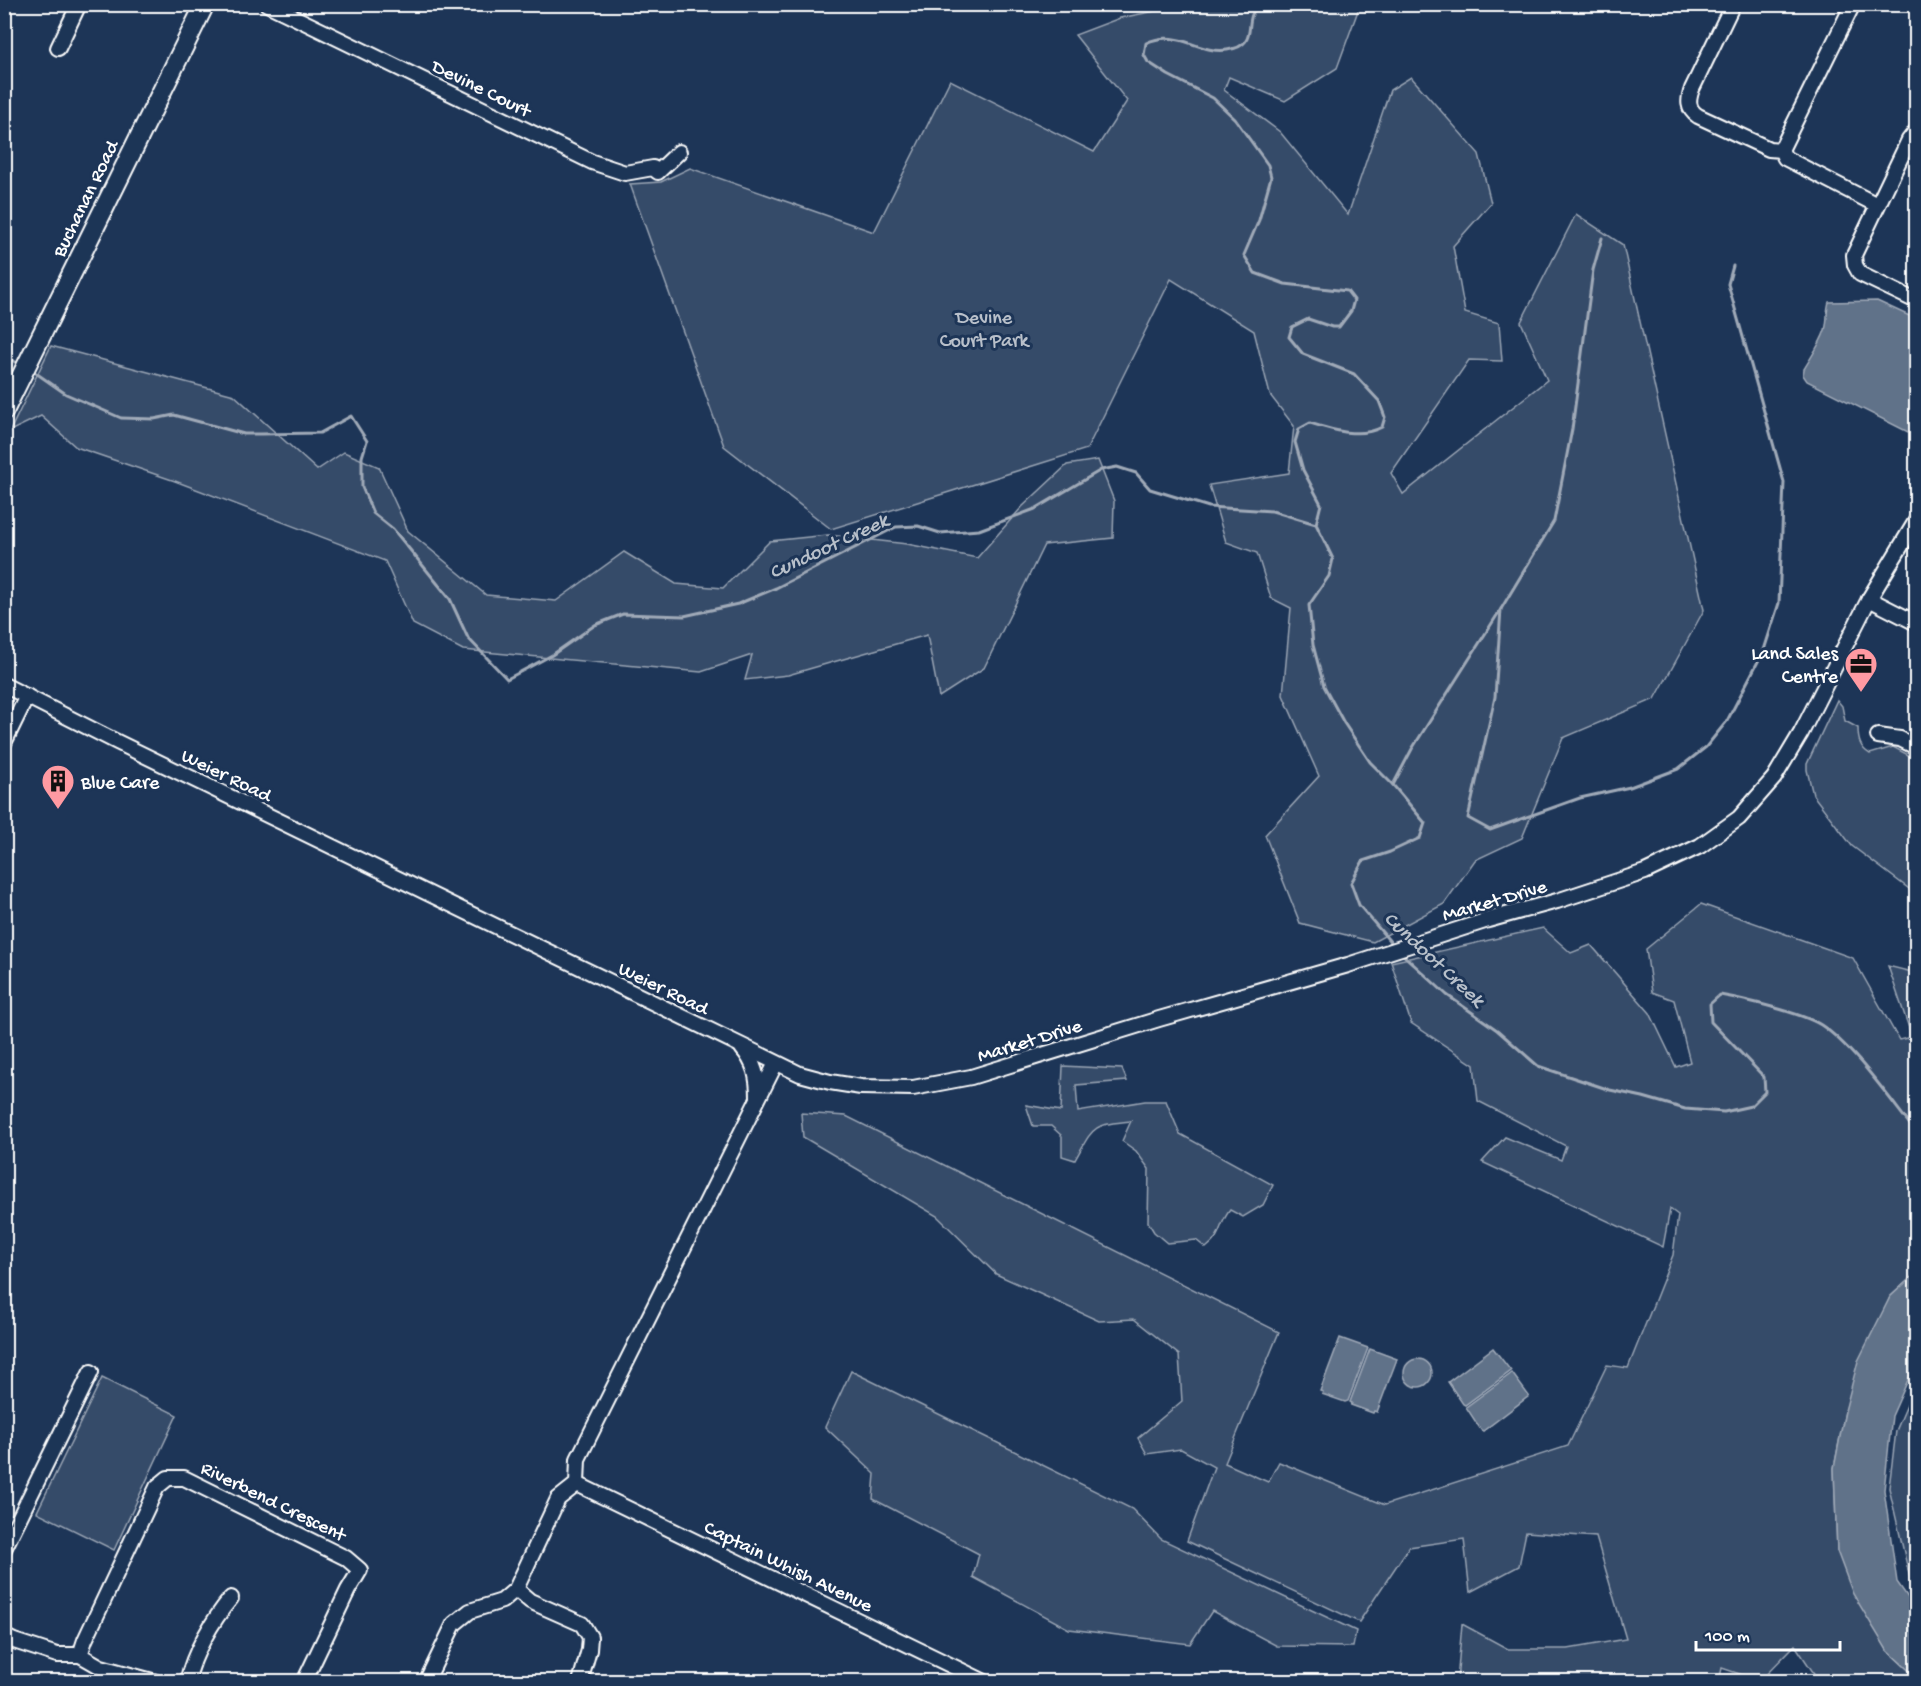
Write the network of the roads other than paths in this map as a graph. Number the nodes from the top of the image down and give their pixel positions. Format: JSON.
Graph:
{"nodes":[{"id":1,"x":79,"y":4,"type":"edge"},
{"id":2,"x":205,"y":4,"type":"edge"},
{"id":3,"x":267,"y":4,"type":"edge"},
{"id":4,"x":1733,"y":4,"type":"edge"},
{"id":5,"x":1853,"y":4,"type":"edge"},
{"id":6,"x":58,"y":48,"type":"dead end"},
{"id":7,"x":1917,"y":131,"type":"edge"},
{"id":8,"x":1781,"y":150,"type":"junction"},
{"id":9,"x":679,"y":152,"type":"dead end"},
{"id":10,"x":1877,"y":204,"type":"junction"},
{"id":11,"x":1917,"y":301,"type":"edge"},
{"id":12,"x":4,"y":411,"type":"edge"},
{"id":13,"x":1917,"y":521,"type":"edge"},
{"id":14,"x":1869,"y":599,"type":"junction"},
{"id":15,"x":1917,"y":623,"type":"edge"},
{"id":16,"x":4,"y":686,"type":"edge"},
{"id":17,"x":27,"y":696,"type":"junction"},
{"id":18,"x":1878,"y":736,"type":"dead end"},
{"id":19,"x":4,"y":743,"type":"edge"},
{"id":20,"x":1917,"y":747,"type":"edge"},
{"id":21,"x":740,"y":1045,"type":"junction"},
{"id":22,"x":776,"y":1063,"type":"junction"},
{"id":23,"x":758,"y":1099,"type":"junction"},
{"id":24,"x":91,"y":1372,"type":"dead end"},
{"id":25,"x":576,"y":1484,"type":"junction"},
{"id":26,"x":4,"y":1549,"type":"edge"},
{"id":27,"x":516,"y":1589,"type":"junction"},
{"id":28,"x":231,"y":1598,"type":"dead end"},
{"id":29,"x":4,"y":1636,"type":"edge"},
{"id":30,"x":80,"y":1655,"type":"junction"},
{"id":31,"x":156,"y":1682,"type":"edge"},
{"id":32,"x":187,"y":1682,"type":"edge"},
{"id":33,"x":304,"y":1682,"type":"edge"},
{"id":34,"x":426,"y":1682,"type":"edge"},
{"id":35,"x":580,"y":1682,"type":"edge"},
{"id":36,"x":985,"y":1682,"type":"edge"}],
"edges":[{"from":1,"to":6,"type":"street"},
{"from":2,"to":12,"type":"main road","name":"Buchanan Road"},
{"from":3,"to":9,"type":"street","name":"Devine Court"},
{"from":4,"to":8,"type":"street"},
{"from":5,"to":8,"type":"street"},
{"from":7,"to":10,"type":"street"},
{"from":8,"to":10,"type":"street"},
{"from":10,"to":11,"type":"street"},
{"from":13,"to":14,"type":"street","name":"Market Drive"},
{"from":14,"to":15,"type":"street"},
{"from":14,"to":22,"type":"street","name":"Market Drive"},
{"from":16,"to":17,"type":"street","name":"Weier Road"},
{"from":17,"to":19,"type":"street"},
{"from":17,"to":21,"type":"street","name":"Weier Road"},
{"from":18,"to":20,"type":"street"},
{"from":21,"to":22,"type":"street","name":"Weier Road"},
{"from":21,"to":23,"type":"street"},
{"from":22,"to":23,"type":"street"},
{"from":23,"to":25,"type":"street"},
{"from":24,"to":26,"type":"street"},
{"from":25,"to":27,"type":"street"},
{"from":25,"to":36,"type":"street","name":"Captain Whish Avenue"},
{"from":27,"to":34,"type":"street"},
{"from":27,"to":35,"type":"street"},
{"from":28,"to":32,"type":"street"},
{"from":29,"to":30,"type":"street"},
{"from":30,"to":31,"type":"street"},
{"from":30,"to":33,"type":"street","name":"Riverbend Crescent"}]}
